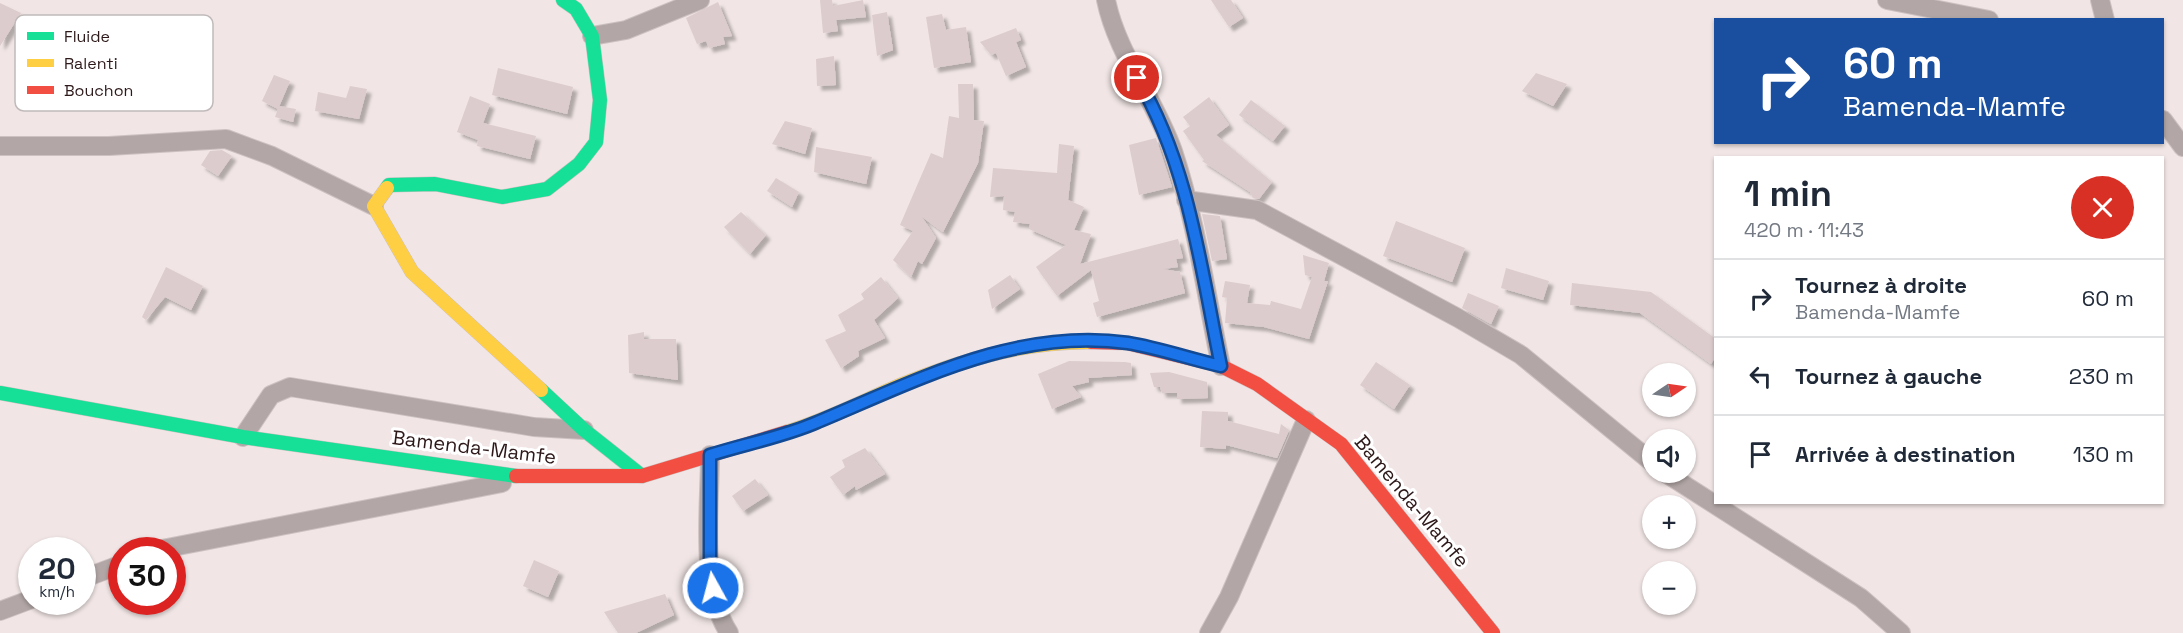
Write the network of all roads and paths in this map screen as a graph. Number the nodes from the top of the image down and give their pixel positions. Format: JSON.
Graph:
{"nodes":[{"id":1,"x":563,"y":0,"type":"edge"},
{"id":2,"x":699,"y":0,"type":"edge"},
{"id":3,"x":1106,"y":0,"type":"edge"},
{"id":4,"x":1887,"y":0,"type":"edge"},
{"id":5,"x":2100,"y":0,"type":"edge"},
{"id":6,"x":1979,"y":18,"type":"edge"},
{"id":7,"x":2104,"y":18,"type":"edge"},
{"id":8,"x":592,"y":36,"type":"junction"},
{"id":9,"x":2164,"y":121,"type":"edge"},
{"id":10,"x":0,"y":146,"type":"edge"},
{"id":11,"x":2183,"y":147,"type":"edge"},
{"id":12,"x":1186,"y":200,"type":"junction"},
{"id":13,"x":374,"y":206,"type":"junction"},
{"id":14,"x":1221,"y":366,"type":"junction"},
{"id":15,"x":0,"y":393,"type":"edge"},
{"id":16,"x":1306,"y":420,"type":"junction"},
{"id":17,"x":584,"y":430,"type":"junction"},
{"id":18,"x":243,"y":437,"type":"junction"},
{"id":19,"x":1642,"y":454,"type":"edge"},
{"id":20,"x":710,"y":455,"type":"junction"},
{"id":21,"x":642,"y":476,"type":"junction"},
{"id":22,"x":531,"y":478,"type":"junction"},
{"id":23,"x":1681,"y":483,"type":"edge"},
{"id":24,"x":1714,"y":504,"type":"edge"},
{"id":25,"x":1714,"y":504,"type":"edge"},
{"id":26,"x":186,"y":544,"type":"edge"},
{"id":27,"x":18,"y":604,"type":"edge"},
{"id":28,"x":0,"y":611,"type":"edge"},
{"id":29,"x":729,"y":633,"type":"edge"},
{"id":30,"x":1209,"y":633,"type":"edge"},
{"id":31,"x":1494,"y":633,"type":"edge"},
{"id":32,"x":1902,"y":633,"type":"edge"}],
"edges":[{"from":1,"to":8,"type":"main road"},
{"from":2,"to":8,"type":"street"},
{"from":3,"to":12,"type":"street"},
{"from":4,"to":6,"type":"street"},
{"from":5,"to":7,"type":"street"},
{"from":8,"to":13,"type":"main road"},
{"from":9,"to":11,"type":"street"},
{"from":10,"to":13,"type":"street"},
{"from":12,"to":14,"type":"street"},
{"from":12,"to":19,"type":"street"},
{"from":13,"to":17,"type":"main road"},
{"from":14,"to":16,"type":"main road","name":"Bamenda-Mamfe"},
{"from":14,"to":20,"type":"main road","name":"Bamenda-Mamfe"},
{"from":15,"to":18,"type":"main road","name":"Bamenda-Mamfe"},
{"from":16,"to":30,"type":"street"},
{"from":16,"to":31,"type":"main road","name":"Bamenda-Mamfe"},
{"from":17,"to":18,"type":"street"},
{"from":17,"to":21,"type":"main road"},
{"from":18,"to":22,"type":"main road","name":"Bamenda-Mamfe"},
{"from":20,"to":21,"type":"main road","name":"Bamenda-Mamfe"},
{"from":20,"to":29,"type":"street"},
{"from":21,"to":22,"type":"main road","name":"Bamenda-Mamfe"},
{"from":22,"to":26,"type":"street"},
{"from":23,"to":24,"type":"street"},
{"from":25,"to":32,"type":"street"},
{"from":27,"to":28,"type":"street"}]}
